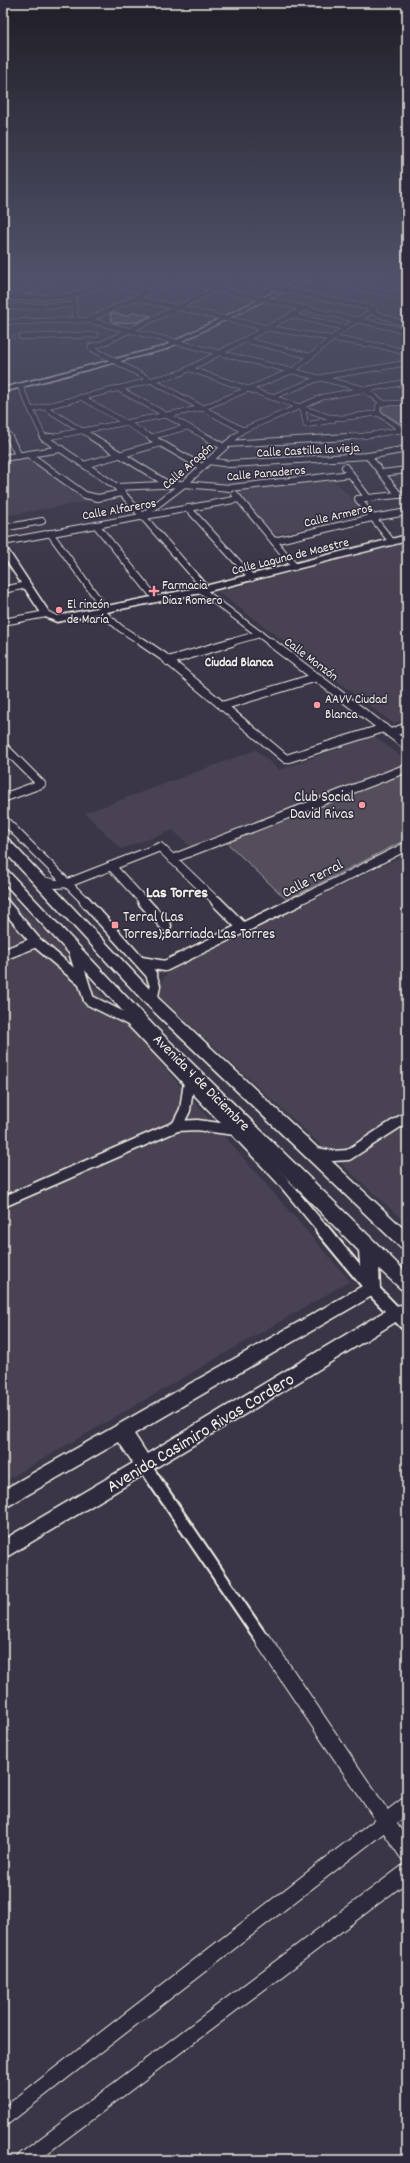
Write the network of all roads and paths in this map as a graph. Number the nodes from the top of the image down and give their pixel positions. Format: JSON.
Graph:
{"nodes":[{"id":1,"x":61,"y":376,"type":"edge"},
{"id":2,"x":143,"y":376,"type":"edge"},
{"id":3,"x":168,"y":376,"type":"edge"},
{"id":4,"x":212,"y":376,"type":"edge"},
{"id":5,"x":280,"y":376,"type":"edge"},
{"id":6,"x":318,"y":376,"type":"edge"},
{"id":7,"x":329,"y":376,"type":"edge"},
{"id":8,"x":322,"y":377,"type":"junction"},
{"id":9,"x":150,"y":380,"type":"junction"},
{"id":10,"x":405,"y":383,"type":"edge"},
{"id":11,"x":20,"y":386,"type":"junction"},
{"id":12,"x":118,"y":388,"type":"junction"},
{"id":13,"x":249,"y":389,"type":"junction"},
{"id":14,"x":364,"y":389,"type":"junction"},
{"id":15,"x":3,"y":390,"type":"edge"},
{"id":16,"x":81,"y":397,"type":"junction"},
{"id":17,"x":272,"y":397,"type":"junction"},
{"id":18,"x":383,"y":403,"type":"junction"},
{"id":19,"x":407,"y":403,"type":"edge"},
{"id":20,"x":44,"y":407,"type":"junction"},
{"id":21,"x":203,"y":408,"type":"junction"},
{"id":22,"x":301,"y":408,"type":"junction"},
{"id":23,"x":31,"y":410,"type":"junction"},
{"id":24,"x":378,"y":413,"type":"junction"},
{"id":25,"x":165,"y":415,"type":"junction"},
{"id":26,"x":344,"y":417,"type":"junction"},
{"id":27,"x":124,"y":422,"type":"junction"},
{"id":28,"x":3,"y":425,"type":"edge"},
{"id":29,"x":187,"y":427,"type":"junction"},
{"id":30,"x":81,"y":430,"type":"junction"},
{"id":31,"x":241,"y":431,"type":"junction"},
{"id":32,"x":404,"y":431,"type":"edge"},
{"id":33,"x":151,"y":437,"type":"junction"},
{"id":34,"x":44,"y":438,"type":"junction"},
{"id":35,"x":268,"y":441,"type":"junction"},
{"id":36,"x":161,"y":443,"type":"junction"},
{"id":37,"x":225,"y":445,"type":"junction"},
{"id":38,"x":61,"y":449,"type":"junction"},
{"id":39,"x":407,"y":449,"type":"edge"},
{"id":40,"x":28,"y":454,"type":"junction"},
{"id":41,"x":120,"y":454,"type":"junction"},
{"id":42,"x":18,"y":456,"type":"junction"},
{"id":43,"x":368,"y":456,"type":"junction"},
{"id":44,"x":3,"y":458,"type":"edge"},
{"id":45,"x":209,"y":461,"type":"junction"},
{"id":46,"x":84,"y":465,"type":"junction"},
{"id":47,"x":202,"y":467,"type":"junction"},
{"id":48,"x":345,"y":467,"type":"dead end"},
{"id":49,"x":407,"y":470,"type":"edge"},
{"id":50,"x":382,"y":473,"type":"junction"},
{"id":51,"x":351,"y":474,"type":"junction"},
{"id":52,"x":184,"y":484,"type":"junction"},
{"id":53,"x":169,"y":485,"type":"junction"},
{"id":54,"x":117,"y":487,"type":"junction"},
{"id":55,"x":230,"y":488,"type":"junction"},
{"id":56,"x":176,"y":490,"type":"junction"},
{"id":57,"x":122,"y":493,"type":"junction"},
{"id":58,"x":399,"y":494,"type":"junction"},
{"id":59,"x":407,"y":494,"type":"edge"},
{"id":60,"x":368,"y":498,"type":"junction"},
{"id":61,"x":239,"y":499,"type":"junction"},
{"id":62,"x":188,"y":508,"type":"junction"},
{"id":63,"x":407,"y":512,"type":"edge"},
{"id":64,"x":141,"y":517,"type":"junction"},
{"id":65,"x":372,"y":518,"type":"junction"},
{"id":66,"x":42,"y":521,"type":"dead end"},
{"id":67,"x":96,"y":525,"type":"junction"},
{"id":68,"x":3,"y":528,"type":"edge"},
{"id":69,"x":50,"y":533,"type":"junction"},
{"id":70,"x":407,"y":538,"type":"edge"},
{"id":71,"x":274,"y":541,"type":"junction"},
{"id":72,"x":3,"y":542,"type":"edge"},
{"id":73,"x":392,"y":542,"type":"junction"},
{"id":74,"x":5,"y":555,"type":"edge"},
{"id":75,"x":295,"y":567,"type":"junction"},
{"id":76,"x":252,"y":578,"type":"junction"},
{"id":77,"x":27,"y":585,"type":"junction"},
{"id":78,"x":3,"y":590,"type":"edge"},
{"id":79,"x":204,"y":590,"type":"junction"},
{"id":80,"x":156,"y":599,"type":"junction"},
{"id":81,"x":103,"y":609,"type":"junction"},
{"id":82,"x":46,"y":614,"type":"junction"},
{"id":83,"x":3,"y":622,"type":"edge"},
{"id":84,"x":260,"y":634,"type":"junction"},
{"id":85,"x":168,"y":661,"type":"junction"},
{"id":86,"x":317,"y":678,"type":"junction"},
{"id":87,"x":222,"y":706,"type":"junction"},
{"id":88,"x":407,"y":727,"type":"edge"},
{"id":89,"x":384,"y":728,"type":"junction"},
{"id":90,"x":391,"y":733,"type":"junction"},
{"id":91,"x":3,"y":746,"type":"edge"},
{"id":92,"x":407,"y":746,"type":"edge"},
{"id":93,"x":407,"y":768,"type":"edge"},
{"id":94,"x":3,"y":798,"type":"edge"},
{"id":95,"x":3,"y":819,"type":"edge"},
{"id":96,"x":3,"y":842,"type":"edge"},
{"id":97,"x":407,"y":846,"type":"edge"},
{"id":98,"x":172,"y":858,"type":"junction"},
{"id":99,"x":111,"y":866,"type":"junction"},
{"id":100,"x":3,"y":874,"type":"edge"},
{"id":101,"x":39,"y":880,"type":"junction"},
{"id":102,"x":68,"y":883,"type":"junction"},
{"id":103,"x":3,"y":903,"type":"edge"},
{"id":104,"x":166,"y":926,"type":"dead end"},
{"id":105,"x":244,"y":929,"type":"junction"},
{"id":106,"x":36,"y":942,"type":"junction"},
{"id":107,"x":74,"y":952,"type":"junction"},
{"id":108,"x":3,"y":955,"type":"edge"},
{"id":109,"x":141,"y":962,"type":"junction"},
{"id":110,"x":165,"y":966,"type":"junction"},
{"id":111,"x":83,"y":982,"type":"junction"},
{"id":112,"x":153,"y":993,"type":"junction"},
{"id":113,"x":131,"y":1021,"type":"junction"},
{"id":114,"x":149,"y":1030,"type":"junction"},
{"id":115,"x":189,"y":1082,"type":"junction"},
{"id":116,"x":407,"y":1117,"type":"edge"},
{"id":117,"x":177,"y":1126,"type":"junction"},
{"id":118,"x":236,"y":1130,"type":"junction"},
{"id":119,"x":309,"y":1152,"type":"junction"},
{"id":120,"x":3,"y":1202,"type":"edge"},
{"id":121,"x":407,"y":1243,"type":"edge"},
{"id":122,"x":368,"y":1248,"type":"junction"},
{"id":123,"x":407,"y":1284,"type":"edge"},
{"id":124,"x":371,"y":1288,"type":"junction"},
{"id":125,"x":403,"y":1317,"type":"edge"},
{"id":126,"x":122,"y":1431,"type":"junction"},
{"id":127,"x":144,"y":1465,"type":"junction"},
{"id":128,"x":3,"y":1500,"type":"edge"},
{"id":129,"x":3,"y":1550,"type":"edge"},
{"id":130,"x":407,"y":1805,"type":"edge"},
{"id":131,"x":385,"y":1822,"type":"junction"},
{"id":132,"x":407,"y":1853,"type":"edge"},
{"id":133,"x":407,"y":1872,"type":"edge"},
{"id":134,"x":3,"y":2118,"type":"edge"},
{"id":135,"x":25,"y":2160,"type":"edge"}],
"edges":[{"from":1,"to":11,"type":"street"},
{"from":2,"to":9,"type":"street"},
{"from":3,"to":9,"type":"street"},
{"from":4,"to":13,"type":"street"},
{"from":5,"to":13,"type":"street"},
{"from":6,"to":8,"type":"street"},
{"from":7,"to":8,"type":"street"},
{"from":8,"to":14,"type":"street"},
{"from":8,"to":17,"type":"street"},
{"from":9,"to":12,"type":"street"},
{"from":9,"to":21,"type":"street"},
{"from":10,"to":14,"type":"street","name":"Calle Aragón"},
{"from":11,"to":15,"type":"street"},
{"from":11,"to":23,"type":"street"},
{"from":12,"to":16,"type":"street"},
{"from":12,"to":25,"type":"street"},
{"from":13,"to":17,"type":"street"},
{"from":13,"to":21,"type":"street"},
{"from":14,"to":18,"type":"street"},
{"from":14,"to":22,"type":"street","name":"Calle Aragón"},
{"from":16,"to":20,"type":"street"},
{"from":16,"to":27,"type":"street"},
{"from":17,"to":22,"type":"street"},
{"from":18,"to":19,"type":"street"},
{"from":18,"to":24,"type":"street"},
{"from":20,"to":23,"type":"street"},
{"from":20,"to":30,"type":"street"},
{"from":21,"to":25,"type":"street"},
{"from":21,"to":31,"type":"street"},
{"from":22,"to":26,"type":"street"},
{"from":22,"to":26,"type":"street"},
{"from":22,"to":31,"type":"street","name":"Calle Aragón"},
{"from":23,"to":34,"type":"street"},
{"from":24,"to":26,"type":"street"},
{"from":24,"to":32,"type":"street"},
{"from":25,"to":27,"type":"street"},
{"from":25,"to":29,"type":"street"},
{"from":27,"to":30,"type":"street"},
{"from":27,"to":33,"type":"street"},
{"from":28,"to":42,"type":"street"},
{"from":29,"to":33,"type":"street"},
{"from":29,"to":37,"type":"street"},
{"from":30,"to":34,"type":"street"},
{"from":30,"to":41,"type":"street"},
{"from":31,"to":35,"type":"street"},
{"from":31,"to":37,"type":"street","name":"Calle Aragón"},
{"from":32,"to":35,"type":"street"},
{"from":33,"to":36,"type":"street"},
{"from":34,"to":38,"type":"street","name":"Calle Monzón"},
{"from":35,"to":37,"type":"street"},
{"from":36,"to":41,"type":"street"},
{"from":36,"to":47,"type":"street"},
{"from":37,"to":45,"type":"street","name":"Calle Aragón"},
{"from":38,"to":40,"type":"street"},
{"from":38,"to":46,"type":"street","name":"Calle Monzón"},
{"from":39,"to":43,"type":"street","name":"Calle Castilla la vieja"},
{"from":40,"to":42,"type":"street"},
{"from":40,"to":57,"type":"street"},
{"from":41,"to":46,"type":"street"},
{"from":41,"to":53,"type":"street"},
{"from":42,"to":44,"type":"street"},
{"from":43,"to":45,"type":"street","name":"Calle Castilla la vieja"},
{"from":43,"to":50,"type":"street"},
{"from":45,"to":47,"type":"street","name":"Calle Aragón"},
{"from":46,"to":54,"type":"street","name":"Calle Monzón"},
{"from":47,"to":52,"type":"street","name":"Calle Aragón"},
{"from":48,"to":51,"type":"street"},
{"from":49,"to":50,"type":"street"},
{"from":50,"to":58,"type":"street"},
{"from":51,"to":55,"type":"street","name":"Calle Panaderos"},
{"from":51,"to":60,"type":"street"},
{"from":52,"to":53,"type":"street","name":"Calle Panaderos"},
{"from":52,"to":55,"type":"street","name":"Calle Panaderos"},
{"from":52,"to":56,"type":"street","name":"Calle Aragón"},
{"from":53,"to":54,"type":"street","name":"Calle Panaderos"},
{"from":53,"to":56,"type":"street"},
{"from":54,"to":57,"type":"street","name":"Calle Monzón"},
{"from":55,"to":61,"type":"street"},
{"from":56,"to":64,"type":"street","name":"Calle Aragón"},
{"from":57,"to":64,"type":"street","name":"Calle Monzón"},
{"from":58,"to":59,"type":"street"},
{"from":58,"to":60,"type":"street"},
{"from":60,"to":65,"type":"street"},
{"from":61,"to":62,"type":"street","name":"Calle Alfareros"},
{"from":61,"to":71,"type":"street"},
{"from":62,"to":64,"type":"street","name":"Calle Alfareros"},
{"from":62,"to":76,"type":"street"},
{"from":63,"to":65,"type":"street","name":"Calle Armeros"},
{"from":64,"to":67,"type":"street","name":"Calle Alfareros"},
{"from":64,"to":79,"type":"street","name":"Calle Monzón"},
{"from":65,"to":71,"type":"street","name":"Calle Armeros"},
{"from":65,"to":73,"type":"street"},
{"from":66,"to":68,"type":"street"},
{"from":67,"to":69,"type":"street","name":"Calle Alfareros"},
{"from":67,"to":80,"type":"street"},
{"from":69,"to":72,"type":"street","name":"Calle Alfareros"},
{"from":69,"to":81,"type":"street"},
{"from":70,"to":73,"type":"street","name":"Calle Laguna de Maestre"},
{"from":71,"to":75,"type":"street"},
{"from":73,"to":75,"type":"street","name":"Calle Laguna de Maestre"},
{"from":74,"to":77,"type":"street"},
{"from":75,"to":76,"type":"street","name":"Calle Laguna de Maestre"},
{"from":76,"to":79,"type":"street","name":"Calle Laguna de Maestre"},
{"from":77,"to":78,"type":"street"},
{"from":77,"to":82,"type":"street"},
{"from":79,"to":80,"type":"street","name":"Calle Laguna de Maestre"},
{"from":79,"to":84,"type":"street","name":"Calle Monzón"},
{"from":80,"to":81,"type":"street","name":"Calle Laguna de Maestre"},
{"from":81,"to":82,"type":"street","name":"Calle Laguna de Maestre"},
{"from":81,"to":85,"type":"street"},
{"from":82,"to":83,"type":"street"},
{"from":84,"to":85,"type":"street"},
{"from":84,"to":86,"type":"street","name":"Calle Monzón"},
{"from":85,"to":87,"type":"street"},
{"from":86,"to":87,"type":"street"},
{"from":86,"to":89,"type":"street","name":"Calle Monzón"},
{"from":87,"to":89,"type":"street"},
{"from":88,"to":90,"type":"street"},
{"from":89,"to":90,"type":"street","name":"Calle Monzón"},
{"from":90,"to":92,"type":"street","name":"Calle Monzón"},
{"from":91,"to":94,"type":"street"},
{"from":93,"to":98,"type":"street"},
{"from":95,"to":102,"type":"street"},
{"from":96,"to":101,"type":"main road","name":"Avenida 4 de Diciembre"},
{"from":97,"to":105,"type":"street","name":"Calle Terral"},
{"from":98,"to":99,"type":"street"},
{"from":98,"to":105,"type":"street"},
{"from":99,"to":102,"type":"street"},
{"from":99,"to":104,"type":"street"},
{"from":100,"to":107,"type":"main road","name":"Avenida 4 de Diciembre"},
{"from":101,"to":102,"type":"street"},
{"from":101,"to":112,"type":"main road","name":"Avenida 4 de Diciembre"},
{"from":102,"to":109,"type":"street"},
{"from":103,"to":106,"type":"street"},
{"from":105,"to":110,"type":"street","name":"Calle Terral"},
{"from":106,"to":108,"type":"street"},
{"from":106,"to":111,"type":"street"},
{"from":107,"to":111,"type":"street"},
{"from":107,"to":114,"type":"main road","name":"Avenida 4 de Diciembre"},
{"from":109,"to":110,"type":"street"},
{"from":109,"to":112,"type":"street"},
{"from":110,"to":112,"type":"street"},
{"from":111,"to":113,"type":"street"},
{"from":112,"to":119,"type":"main road","name":"Avenida 4 de Diciembre"},
{"from":113,"to":114,"type":"street"},
{"from":113,"to":115,"type":"street"},
{"from":114,"to":122,"type":"main road","name":"Avenida 4 de Diciembre"},
{"from":115,"to":117,"type":"street"},
{"from":115,"to":118,"type":"street"},
{"from":116,"to":119,"type":"street"},
{"from":117,"to":118,"type":"street"},
{"from":117,"to":120,"type":"street"},
{"from":118,"to":124,"type":"street"},
{"from":119,"to":121,"type":"main road","name":"Avenida 4 de Diciembre"},
{"from":122,"to":123,"type":"main road","name":"Avenida 4 de Diciembre"},
{"from":122,"to":124,"type":"main road"},
{"from":124,"to":125,"type":"street"},
{"from":124,"to":126,"type":"street"},
{"from":125,"to":127,"type":"street","name":"Avenida Casimiro Rivas Cordero"},
{"from":126,"to":127,"type":"street"},
{"from":126,"to":128,"type":"street"},
{"from":127,"to":129,"type":"street","name":"Avenida Casimiro Rivas Cordero"},
{"from":127,"to":131,"type":"street"},
{"from":130,"to":131,"type":"street"},
{"from":131,"to":132,"type":"street"},
{"from":131,"to":134,"type":"street"},
{"from":133,"to":135,"type":"street"}]}
